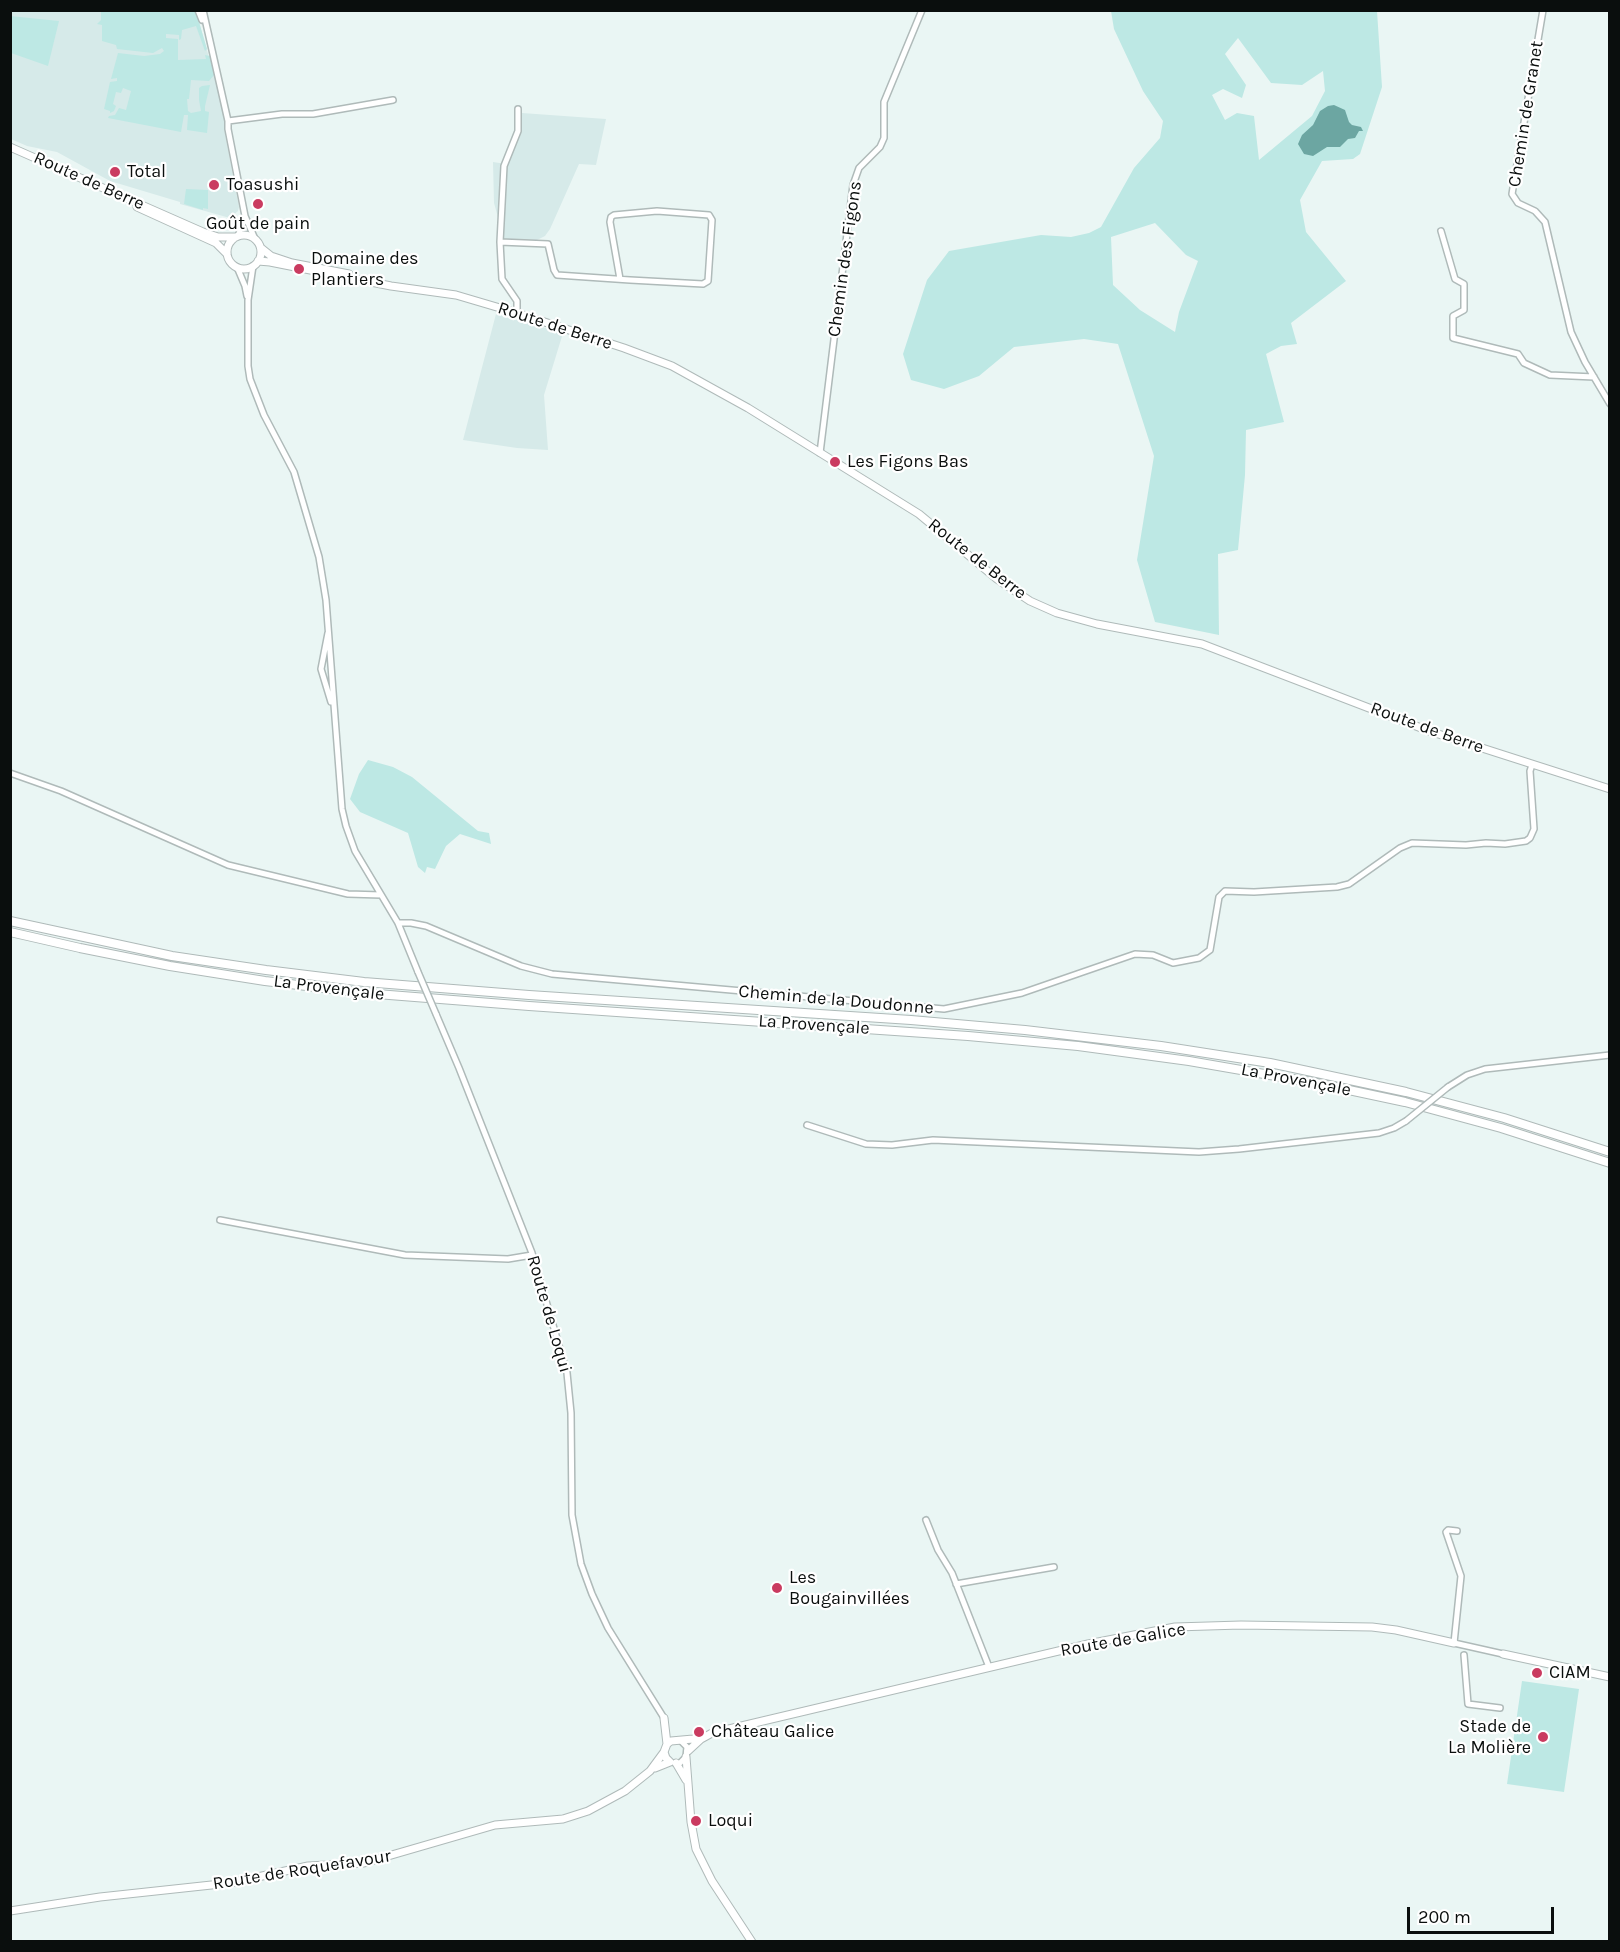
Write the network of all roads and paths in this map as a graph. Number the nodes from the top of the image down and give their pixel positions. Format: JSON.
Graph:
{"nodes":[{"id":1,"x":198,"y":10,"type":"edge"},
{"id":2,"x":202,"y":10,"type":"edge"},
{"id":3,"x":922,"y":10,"type":"edge"},
{"id":4,"x":1543,"y":10,"type":"edge"},
{"id":5,"x":208,"y":36,"type":"junction"},
{"id":6,"x":393,"y":100,"type":"dead end"},
{"id":7,"x":518,"y":109,"type":"dead end"},
{"id":8,"x":228,"y":121,"type":"junction"},
{"id":9,"x":10,"y":149,"type":"edge"},
{"id":10,"x":245,"y":216,"type":"junction"},
{"id":11,"x":1441,"y":231,"type":"dead end"},
{"id":12,"x":235,"y":237,"type":"junction"},
{"id":13,"x":255,"y":239,"type":"junction"},
{"id":14,"x":500,"y":242,"type":"junction"},
{"id":15,"x":261,"y":248,"type":"junction"},
{"id":16,"x":227,"y":254,"type":"junction"},
{"id":17,"x":256,"y":264,"type":"junction"},
{"id":18,"x":237,"y":267,"type":"junction"},
{"id":19,"x":620,"y":279,"type":"junction"},
{"id":20,"x":439,"y":293,"type":"junction"},
{"id":21,"x":248,"y":300,"type":"junction"},
{"id":22,"x":517,"y":313,"type":"junction"},
{"id":23,"x":1594,"y":377,"type":"junction"},
{"id":24,"x":1610,"y":404,"type":"edge"},
{"id":25,"x":820,"y":453,"type":"junction"},
{"id":26,"x":329,"y":631,"type":"junction"},
{"id":27,"x":334,"y":707,"type":"junction"},
{"id":28,"x":1532,"y":765,"type":"junction"},
{"id":29,"x":10,"y":773,"type":"edge"},
{"id":30,"x":1610,"y":789,"type":"edge"},
{"id":31,"x":381,"y":895,"type":"junction"},
{"id":32,"x":10,"y":921,"type":"edge"},
{"id":33,"x":398,"y":923,"type":"junction"},
{"id":34,"x":10,"y":932,"type":"edge"},
{"id":35,"x":1610,"y":1055,"type":"edge"},
{"id":36,"x":807,"y":1125,"type":"dead end"},
{"id":37,"x":1610,"y":1152,"type":"edge"},
{"id":38,"x":1610,"y":1163,"type":"edge"},
{"id":39,"x":220,"y":1220,"type":"dead end"},
{"id":40,"x":532,"y":1255,"type":"junction"},
{"id":41,"x":926,"y":1520,"type":"dead end"},
{"id":42,"x":1457,"y":1531,"type":"dead end"},
{"id":43,"x":1053,"y":1567,"type":"dead end"},
{"id":44,"x":956,"y":1584,"type":"junction"},
{"id":45,"x":1454,"y":1643,"type":"junction"},
{"id":46,"x":1503,"y":1654,"type":"joint"},
{"id":47,"x":1464,"y":1655,"type":"dead end"},
{"id":48,"x":989,"y":1667,"type":"junction"},
{"id":49,"x":1610,"y":1677,"type":"edge"},
{"id":50,"x":1500,"y":1708,"type":"dead end"},
{"id":51,"x":664,"y":1718,"type":"junction"},
{"id":52,"x":708,"y":1734,"type":"junction"},
{"id":53,"x":679,"y":1740,"type":"junction"},
{"id":54,"x":667,"y":1744,"type":"junction"},
{"id":55,"x":664,"y":1752,"type":"junction"},
{"id":56,"x":687,"y":1754,"type":"junction"},
{"id":57,"x":673,"y":1763,"type":"junction"},
{"id":58,"x":650,"y":1771,"type":"junction"},
{"id":59,"x":688,"y":1785,"type":"junction"},
{"id":60,"x":10,"y":1911,"type":"edge"},
{"id":61,"x":751,"y":1941,"type":"edge"}],
"edges":[{"from":1,"to":5,"type":"street"},
{"from":2,"to":5,"type":"street"},
{"from":3,"to":25,"type":"street","name":"Chemin des Figons"},
{"from":4,"to":23,"type":"street","name":"Chemin de Granet"},
{"from":5,"to":8,"type":"street"},
{"from":6,"to":8,"type":"street"},
{"from":7,"to":14,"type":"street"},
{"from":8,"to":10,"type":"street"},
{"from":9,"to":12,"type":"main road","name":"Route de Berre"},
{"from":9,"to":16,"type":"main road","name":"Route de Berre"},
{"from":10,"to":12,"type":"street"},
{"from":10,"to":13,"type":"street"},
{"from":11,"to":23,"type":"street"},
{"from":12,"to":13,"type":"main road"},
{"from":12,"to":16,"type":"main road"},
{"from":13,"to":15,"type":"main road"},
{"from":14,"to":19,"type":"street"},
{"from":14,"to":22,"type":"street"},
{"from":15,"to":17,"type":"main road"},
{"from":15,"to":20,"type":"main road","name":"Route de Berre"},
{"from":16,"to":18,"type":"main road"},
{"from":17,"to":18,"type":"main road"},
{"from":17,"to":20,"type":"main road","name":"Route de Berre"},
{"from":17,"to":21,"type":"street"},
{"from":18,"to":21,"type":"street"},
{"from":19,"to":19,"type":"street"},
{"from":20,"to":22,"type":"main road","name":"Route de Berre"},
{"from":21,"to":26,"type":"street","name":"Route de Loqui"},
{"from":22,"to":25,"type":"main road","name":"Route de Berre"},
{"from":23,"to":24,"type":"street","name":"Chemin de Granet"},
{"from":25,"to":28,"type":"main road","name":"Route de Berre"},
{"from":26,"to":27,"type":"street","name":"Route de Loqui"},
{"from":26,"to":27,"type":"street"},
{"from":27,"to":31,"type":"street","name":"Route de Loqui"},
{"from":28,"to":30,"type":"main road","name":"Route de Berre"},
{"from":28,"to":33,"type":"street","name":"Chemin de la Doudonne"},
{"from":29,"to":31,"type":"street"},
{"from":31,"to":33,"type":"street","name":"Route de Loqui"},
{"from":32,"to":37,"type":"highway","name":"La Provençale"},
{"from":33,"to":40,"type":"street","name":"Route de Loqui","bridge":true},
{"from":34,"to":38,"type":"highway","name":"La Provençale"},
{"from":35,"to":36,"type":"street","bridge":true},
{"from":39,"to":40,"type":"street"},
{"from":40,"to":51,"type":"street","name":"Route de Loqui"},
{"from":41,"to":44,"type":"street"},
{"from":42,"to":45,"type":"street"},
{"from":43,"to":44,"type":"street"},
{"from":44,"to":48,"type":"street"},
{"from":45,"to":46,"type":"street","name":"Route de Galice"},
{"from":45,"to":48,"type":"main road","name":"Route de Galice"},
{"from":46,"to":49,"type":"main road","name":"Route de Galice"},
{"from":47,"to":50,"type":"street"},
{"from":48,"to":52,"type":"main road","name":"Route de Galice"},
{"from":51,"to":53,"type":"main road"},
{"from":51,"to":54,"type":"main road"},
{"from":52,"to":53,"type":"main road","name":"Route de Galice"},
{"from":52,"to":56,"type":"main road"},
{"from":53,"to":54,"type":"main road"},
{"from":53,"to":56,"type":"street"},
{"from":54,"to":55,"type":"main road"},
{"from":55,"to":57,"type":"main road"},
{"from":55,"to":58,"type":"main road"},
{"from":56,"to":57,"type":"street"},
{"from":56,"to":59,"type":"main road"},
{"from":57,"to":58,"type":"main road"},
{"from":57,"to":59,"type":"main road"},
{"from":58,"to":60,"type":"main road","name":"Route de Roquefavour"},
{"from":59,"to":61,"type":"main road"}]}
